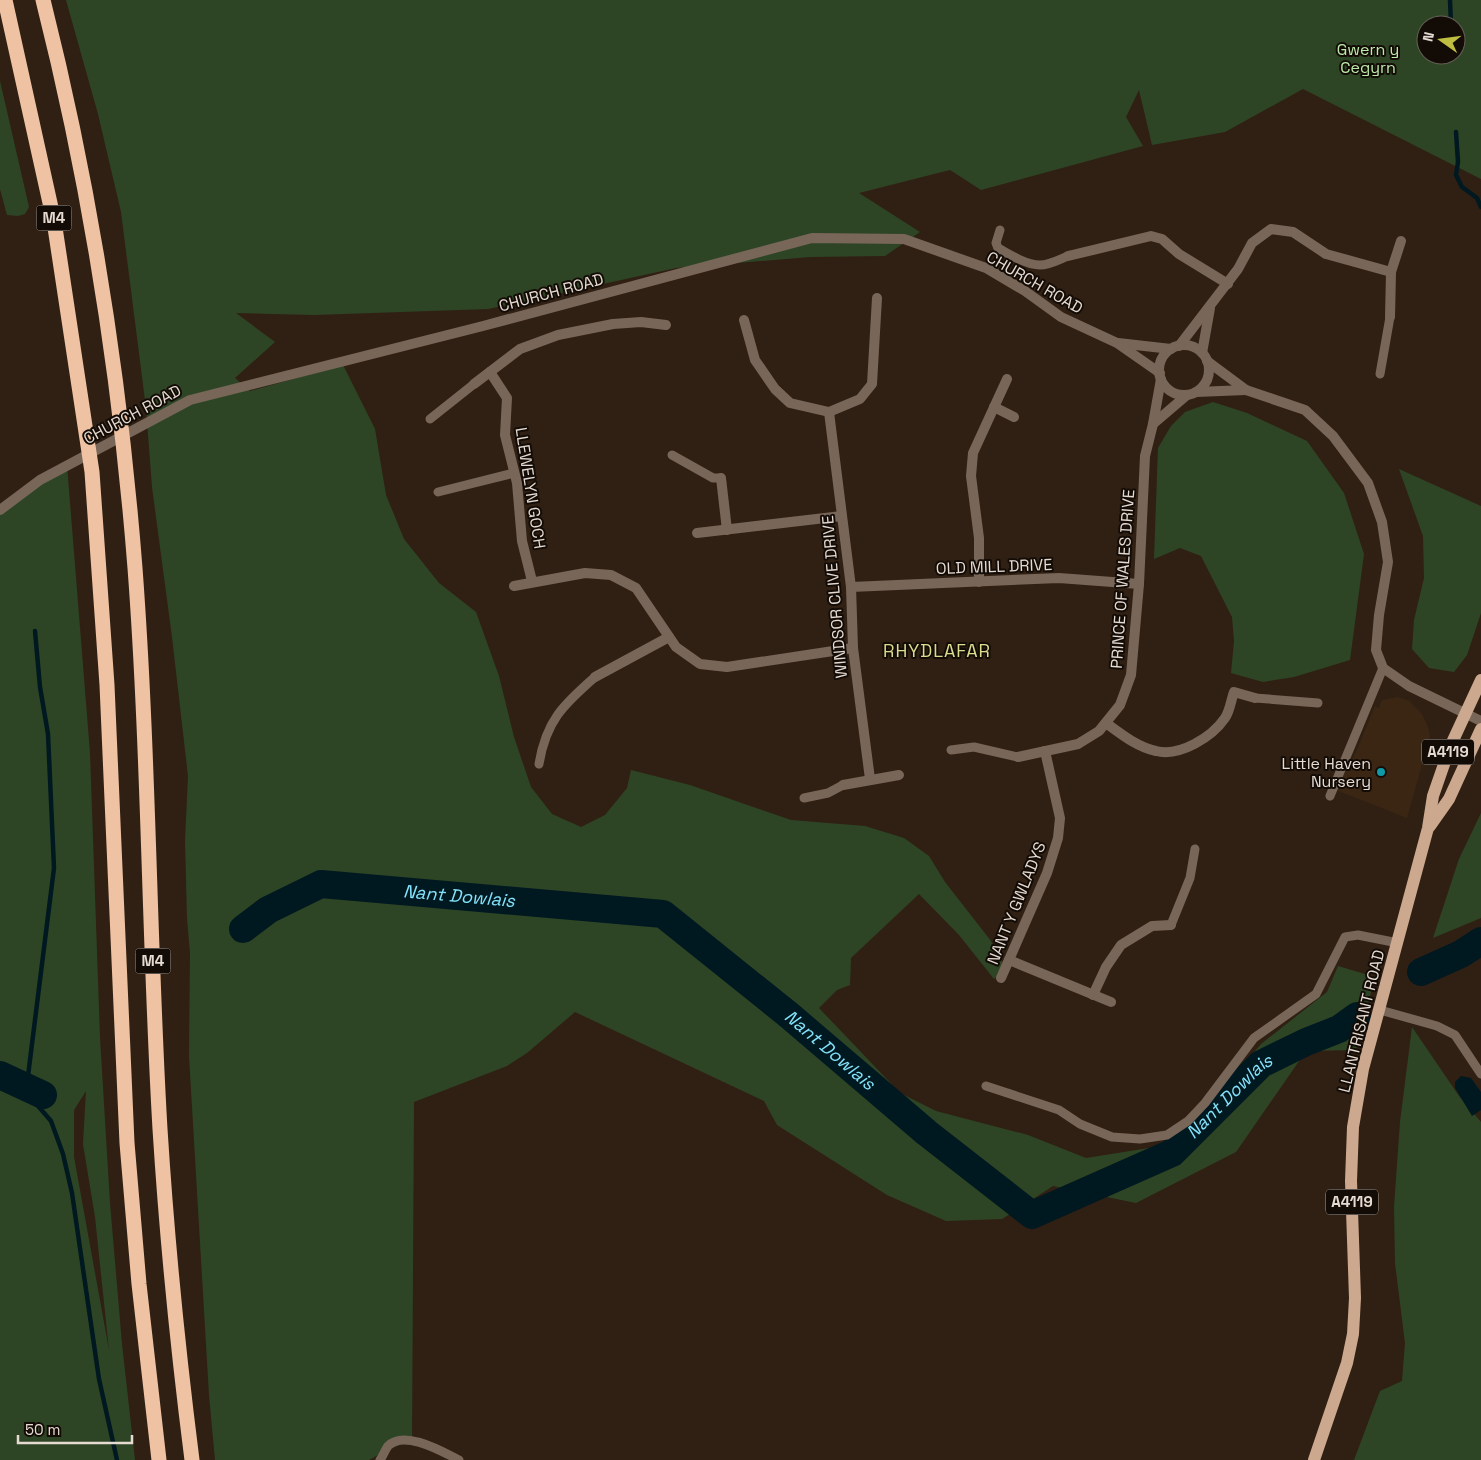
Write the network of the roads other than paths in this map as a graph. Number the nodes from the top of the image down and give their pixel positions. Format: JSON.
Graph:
{"nodes":[{"id":1,"x":6,"y":0,"type":"edge"},
{"id":2,"x":43,"y":0,"type":"edge"},
{"id":3,"x":1000,"y":230,"type":"dead end"},
{"id":4,"x":1401,"y":241,"type":"dead end"},
{"id":5,"x":1068,"y":256,"type":"joint"},
{"id":6,"x":1391,"y":272,"type":"junction"},
{"id":7,"x":1228,"y":284,"type":"junction"},
{"id":8,"x":877,"y":298,"type":"dead end"},
{"id":9,"x":1211,"y":306,"type":"junction"},
{"id":10,"x":1390,"y":317,"type":"joint"},
{"id":11,"x":744,"y":320,"type":"dead end"},
{"id":12,"x":666,"y":325,"type":"dead end"},
{"id":13,"x":1116,"y":343,"type":"junction"},
{"id":14,"x":1175,"y":348,"type":"junction"},
{"id":15,"x":1205,"y":357,"type":"junction"},
{"id":16,"x":490,"y":372,"type":"junction"},
{"id":17,"x":1380,"y":374,"type":"dead end"},
{"id":18,"x":1160,"y":376,"type":"junction"},
{"id":19,"x":1007,"y":379,"type":"dead end"},
{"id":20,"x":474,"y":384,"type":"joint"},
{"id":21,"x":1246,"y":390,"type":"junction"},
{"id":22,"x":1192,"y":394,"type":"junction"},
{"id":23,"x":994,"y":407,"type":"junction"},
{"id":24,"x":829,"y":412,"type":"junction"},
{"id":25,"x":1014,"y":417,"type":"dead end"},
{"id":26,"x":430,"y":419,"type":"dead end"},
{"id":27,"x":1153,"y":424,"type":"junction"},
{"id":28,"x":672,"y":455,"type":"dead end"},
{"id":29,"x":514,"y":473,"type":"junction"},
{"id":30,"x":721,"y":478,"type":"joint"},
{"id":31,"x":438,"y":492,"type":"dead end"},
{"id":32,"x":0,"y":510,"type":"edge"},
{"id":33,"x":842,"y":516,"type":"junction"},
{"id":34,"x":727,"y":530,"type":"junction"},
{"id":35,"x":698,"y":533,"type":"dead end"},
{"id":36,"x":532,"y":582,"type":"junction"},
{"id":37,"x":979,"y":582,"type":"junction"},
{"id":38,"x":1140,"y":584,"type":"junction"},
{"id":39,"x":514,"y":586,"type":"dead end"},
{"id":40,"x":851,"y":587,"type":"junction"},
{"id":41,"x":669,"y":637,"type":"junction"},
{"id":42,"x":853,"y":648,"type":"junction"},
{"id":43,"x":1383,"y":668,"type":"junction"},
{"id":44,"x":595,"y":677,"type":"joint"},
{"id":45,"x":1481,"y":680,"type":"edge"},
{"id":46,"x":1255,"y":698,"type":"joint"},
{"id":47,"x":1318,"y":703,"type":"dead end"},
{"id":48,"x":1466,"y":713,"type":"junction"},
{"id":49,"x":1481,"y":721,"type":"edge"},
{"id":50,"x":1106,"y":723,"type":"junction"},
{"id":51,"x":1481,"y":728,"type":"edge"},
{"id":52,"x":951,"y":750,"type":"dead end"},
{"id":53,"x":1045,"y":751,"type":"junction"},
{"id":54,"x":1018,"y":756,"type":"joint"},
{"id":55,"x":539,"y":764,"type":"dead end"},
{"id":56,"x":899,"y":775,"type":"dead end"},
{"id":57,"x":870,"y":779,"type":"junction"},
{"id":58,"x":843,"y":784,"type":"joint"},
{"id":59,"x":1330,"y":796,"type":"dead end"},
{"id":60,"x":804,"y":798,"type":"dead end"},
{"id":61,"x":1428,"y":828,"type":"junction"},
{"id":62,"x":1195,"y":848,"type":"dead end"},
{"id":63,"x":1171,"y":925,"type":"joint"},
{"id":64,"x":1398,"y":943,"type":"junction"},
{"id":65,"x":1009,"y":960,"type":"junction"},
{"id":66,"x":1001,"y":978,"type":"dead end"},
{"id":67,"x":1093,"y":995,"type":"junction"},
{"id":68,"x":1111,"y":1002,"type":"dead end"},
{"id":69,"x":1380,"y":1010,"type":"junction"},
{"id":70,"x":1481,"y":1074,"type":"edge"},
{"id":71,"x":986,"y":1086,"type":"dead end"},
{"id":72,"x":159,"y":1460,"type":"edge"},
{"id":73,"x":192,"y":1460,"type":"edge"},
{"id":74,"x":380,"y":1460,"type":"edge"},
{"id":75,"x":459,"y":1460,"type":"edge"},
{"id":76,"x":1314,"y":1460,"type":"edge"}],
"edges":[{"from":1,"to":72,"type":"highway","number":"M4"},
{"from":2,"to":73,"type":"highway","number":"M4"},
{"from":3,"to":5,"type":"lane"},
{"from":4,"to":6,"type":"street"},
{"from":5,"to":7,"type":"street"},
{"from":6,"to":7,"type":"street"},
{"from":6,"to":10,"type":"street"},
{"from":7,"to":9,"type":"street"},
{"from":8,"to":24,"type":"street"},
{"from":9,"to":14,"type":"street"},
{"from":9,"to":15,"type":"street"},
{"from":10,"to":17,"type":"lane"},
{"from":11,"to":24,"type":"street"},
{"from":12,"to":16,"type":"street"},
{"from":13,"to":14,"type":"street","name":"CHURCH ROAD"},
{"from":13,"to":18,"type":"street","name":"CHURCH ROAD"},
{"from":13,"to":32,"type":"street","name":"CHURCH ROAD"},
{"from":14,"to":15,"type":"street"},
{"from":14,"to":18,"type":"street"},
{"from":15,"to":21,"type":"street"},
{"from":15,"to":22,"type":"street"},
{"from":16,"to":20,"type":"street"},
{"from":16,"to":29,"type":"street","name":"LLEWELYN GOCH"},
{"from":18,"to":22,"type":"street"},
{"from":18,"to":27,"type":"street","name":"PRINCE OF WALES DRIVE"},
{"from":19,"to":23,"type":"street"},
{"from":20,"to":26,"type":"lane"},
{"from":21,"to":22,"type":"street"},
{"from":21,"to":43,"type":"street"},
{"from":22,"to":27,"type":"street"},
{"from":23,"to":25,"type":"street"},
{"from":23,"to":37,"type":"street"},
{"from":24,"to":33,"type":"street","name":"WINDSOR CLIVE DRIVE"},
{"from":27,"to":38,"type":"street","name":"PRINCE OF WALES DRIVE"},
{"from":28,"to":30,"type":"lane"},
{"from":29,"to":31,"type":"lane"},
{"from":29,"to":36,"type":"street","name":"LLEWELYN GOCH"},
{"from":30,"to":34,"type":"street"},
{"from":33,"to":34,"type":"street"},
{"from":33,"to":40,"type":"street","name":"WINDSOR CLIVE DRIVE"},
{"from":34,"to":35,"type":"street"},
{"from":36,"to":39,"type":"street"},
{"from":36,"to":41,"type":"street"},
{"from":37,"to":38,"type":"street","name":"OLD MILL DRIVE"},
{"from":37,"to":40,"type":"street","name":"OLD MILL DRIVE"},
{"from":38,"to":50,"type":"street","name":"PRINCE OF WALES DRIVE"},
{"from":40,"to":42,"type":"street","name":"WINDSOR CLIVE DRIVE"},
{"from":41,"to":42,"type":"street"},
{"from":41,"to":44,"type":"street"},
{"from":42,"to":57,"type":"street","name":"WINDSOR CLIVE DRIVE"},
{"from":43,"to":48,"type":"street"},
{"from":43,"to":59,"type":"lane"},
{"from":44,"to":55,"type":"lane"},
{"from":45,"to":48,"type":"main road","name":"LLANTRISANT ROAD","number":"A4119"},
{"from":46,"to":47,"type":"lane"},
{"from":46,"to":50,"type":"street"},
{"from":48,"to":49,"type":"street"},
{"from":48,"to":61,"type":"main road","name":"LLANTRISANT ROAD","number":"A4119"},
{"from":50,"to":53,"type":"street","name":"PRINCE OF WALES DRIVE"},
{"from":51,"to":61,"type":"main road","name":"LLANTRISANT ROAD","number":"A4119"},
{"from":52,"to":54,"type":"lane"},
{"from":53,"to":54,"type":"street","name":"PRINCE OF WALES DRIVE"},
{"from":53,"to":65,"type":"street","name":"NANT Y GWLADYS"},
{"from":56,"to":57,"type":"street"},
{"from":57,"to":58,"type":"street"},
{"from":58,"to":60,"type":"lane"},
{"from":61,"to":64,"type":"main road","name":"LLANTRISANT ROAD","number":"A4119"},
{"from":62,"to":63,"type":"lane"},
{"from":63,"to":67,"type":"street"},
{"from":64,"to":69,"type":"main road","name":"LLANTRISANT ROAD","number":"A4119"},
{"from":64,"to":71,"type":"lane"},
{"from":65,"to":66,"type":"street","name":"NANT Y GWLADYS"},
{"from":65,"to":67,"type":"street"},
{"from":67,"to":68,"type":"street"},
{"from":69,"to":70,"type":"lane"},
{"from":69,"to":76,"type":"main road","name":"LLANTRISANT ROAD","number":"A4119"},
{"from":74,"to":75,"type":"lane"}]}
